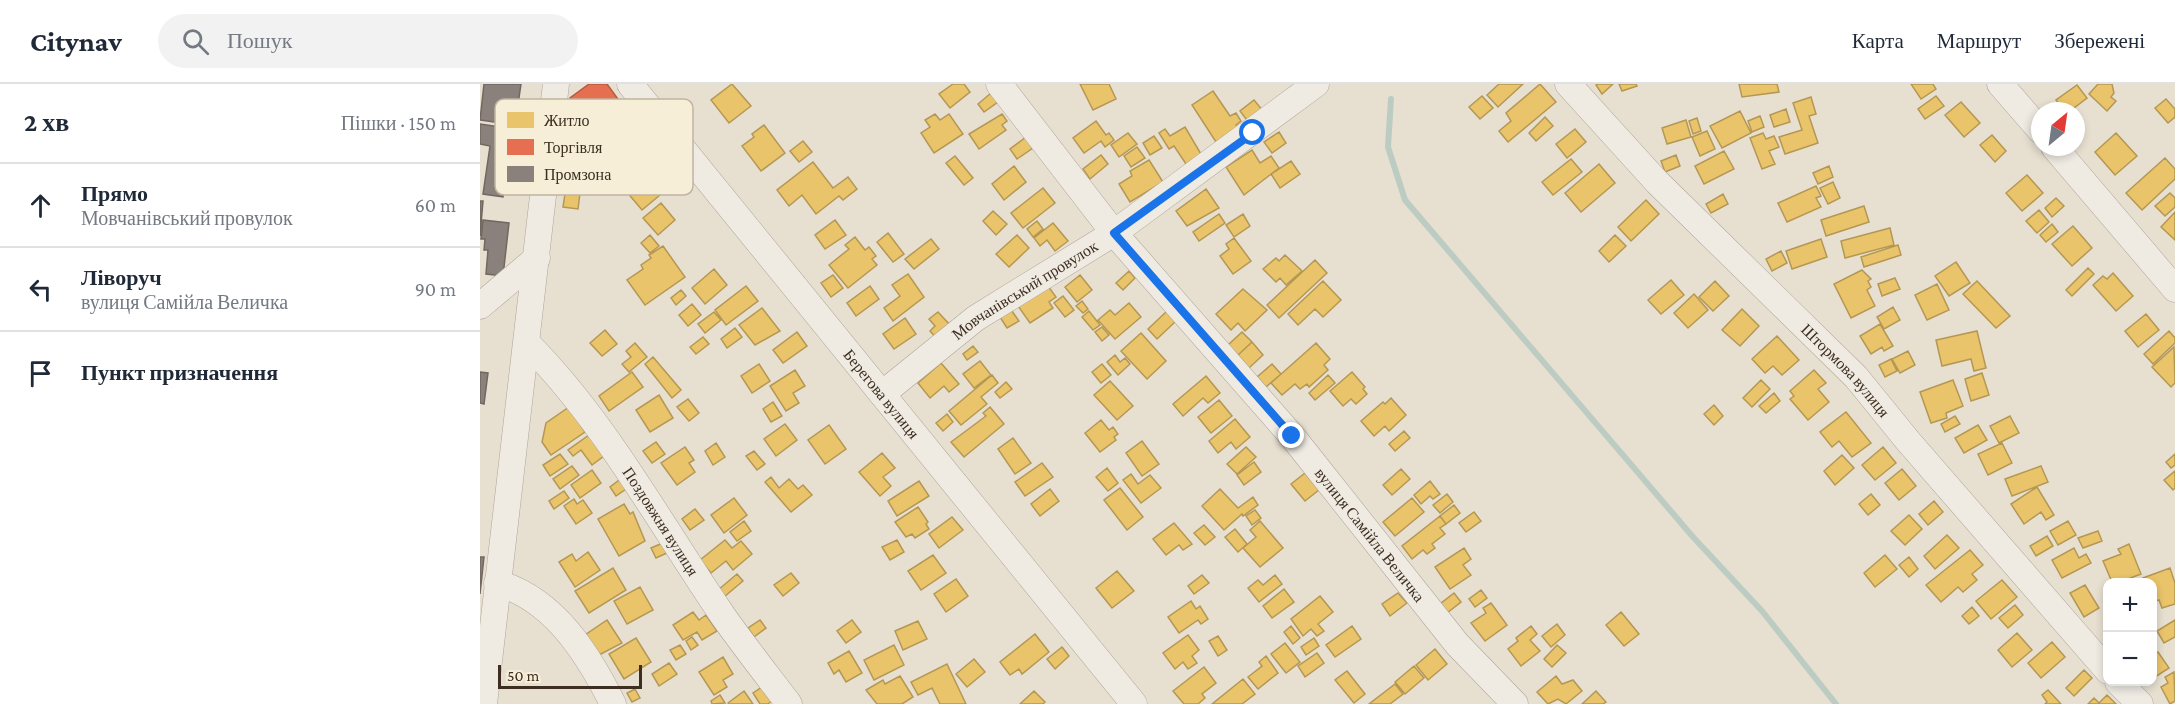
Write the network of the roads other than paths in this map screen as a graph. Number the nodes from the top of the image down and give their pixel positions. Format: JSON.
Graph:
{"nodes":[{"id":1,"x":556,"y":84,"type":"edge"},
{"id":2,"x":630,"y":84,"type":"edge"},
{"id":3,"x":999,"y":84,"type":"edge"},
{"id":4,"x":1316,"y":84,"type":"edge"},
{"id":5,"x":1568,"y":84,"type":"edge"},
{"id":6,"x":2000,"y":84,"type":"edge"},
{"id":7,"x":554,"y":99,"type":"edge"},
{"id":8,"x":642,"y":99,"type":"edge"},
{"id":9,"x":2031,"y":120,"type":"edge"},
{"id":10,"x":2062,"y":156,"type":"edge"},
{"id":11,"x":693,"y":162,"type":"edge"},
{"id":12,"x":544,"y":195,"type":"edge"},
{"id":13,"x":1114,"y":233,"type":"junction"},
{"id":14,"x":537,"y":258,"type":"junction"},
{"id":15,"x":2175,"y":289,"type":"edge"},
{"id":16,"x":480,"y":306,"type":"edge"},
{"id":17,"x":528,"y":344,"type":"junction"},
{"id":18,"x":882,"y":394,"type":"junction"},
{"id":19,"x":497,"y":583,"type":"junction"},
{"id":20,"x":2103,"y":665,"type":"edge"},
{"id":21,"x":2123,"y":686,"type":"edge"},
{"id":22,"x":484,"y":704,"type":"edge"},
{"id":23,"x":613,"y":704,"type":"edge"},
{"id":24,"x":789,"y":704,"type":"edge"},
{"id":25,"x":1134,"y":704,"type":"edge"},
{"id":26,"x":1515,"y":704,"type":"edge"},
{"id":27,"x":2139,"y":704,"type":"edge"}],
"edges":[{"from":1,"to":7,"type":"street"},
{"from":2,"to":8,"type":"street","name":"Берегова вулиця"},
{"from":3,"to":13,"type":"street","name":"вулиця Самійла Величка"},
{"from":4,"to":13,"type":"street","name":"Мовчанівський провулок"},
{"from":5,"to":20,"type":"street","name":"Штормова вулиця"},
{"from":6,"to":9,"type":"street"},
{"from":10,"to":15,"type":"street"},
{"from":11,"to":18,"type":"street","name":"Берегова вулиця"},
{"from":12,"to":14,"type":"street"},
{"from":13,"to":18,"type":"street","name":"Мовчанівський провулок"},
{"from":13,"to":26,"type":"street","name":"вулиця Самійла Величка"},
{"from":14,"to":16,"type":"street"},
{"from":14,"to":17,"type":"street"},
{"from":17,"to":19,"type":"street"},
{"from":17,"to":24,"type":"street","name":"Поздовжня вулиця"},
{"from":18,"to":25,"type":"street","name":"Берегова вулиця"},
{"from":19,"to":22,"type":"street"},
{"from":19,"to":23,"type":"street"},
{"from":21,"to":27,"type":"street"}]}
